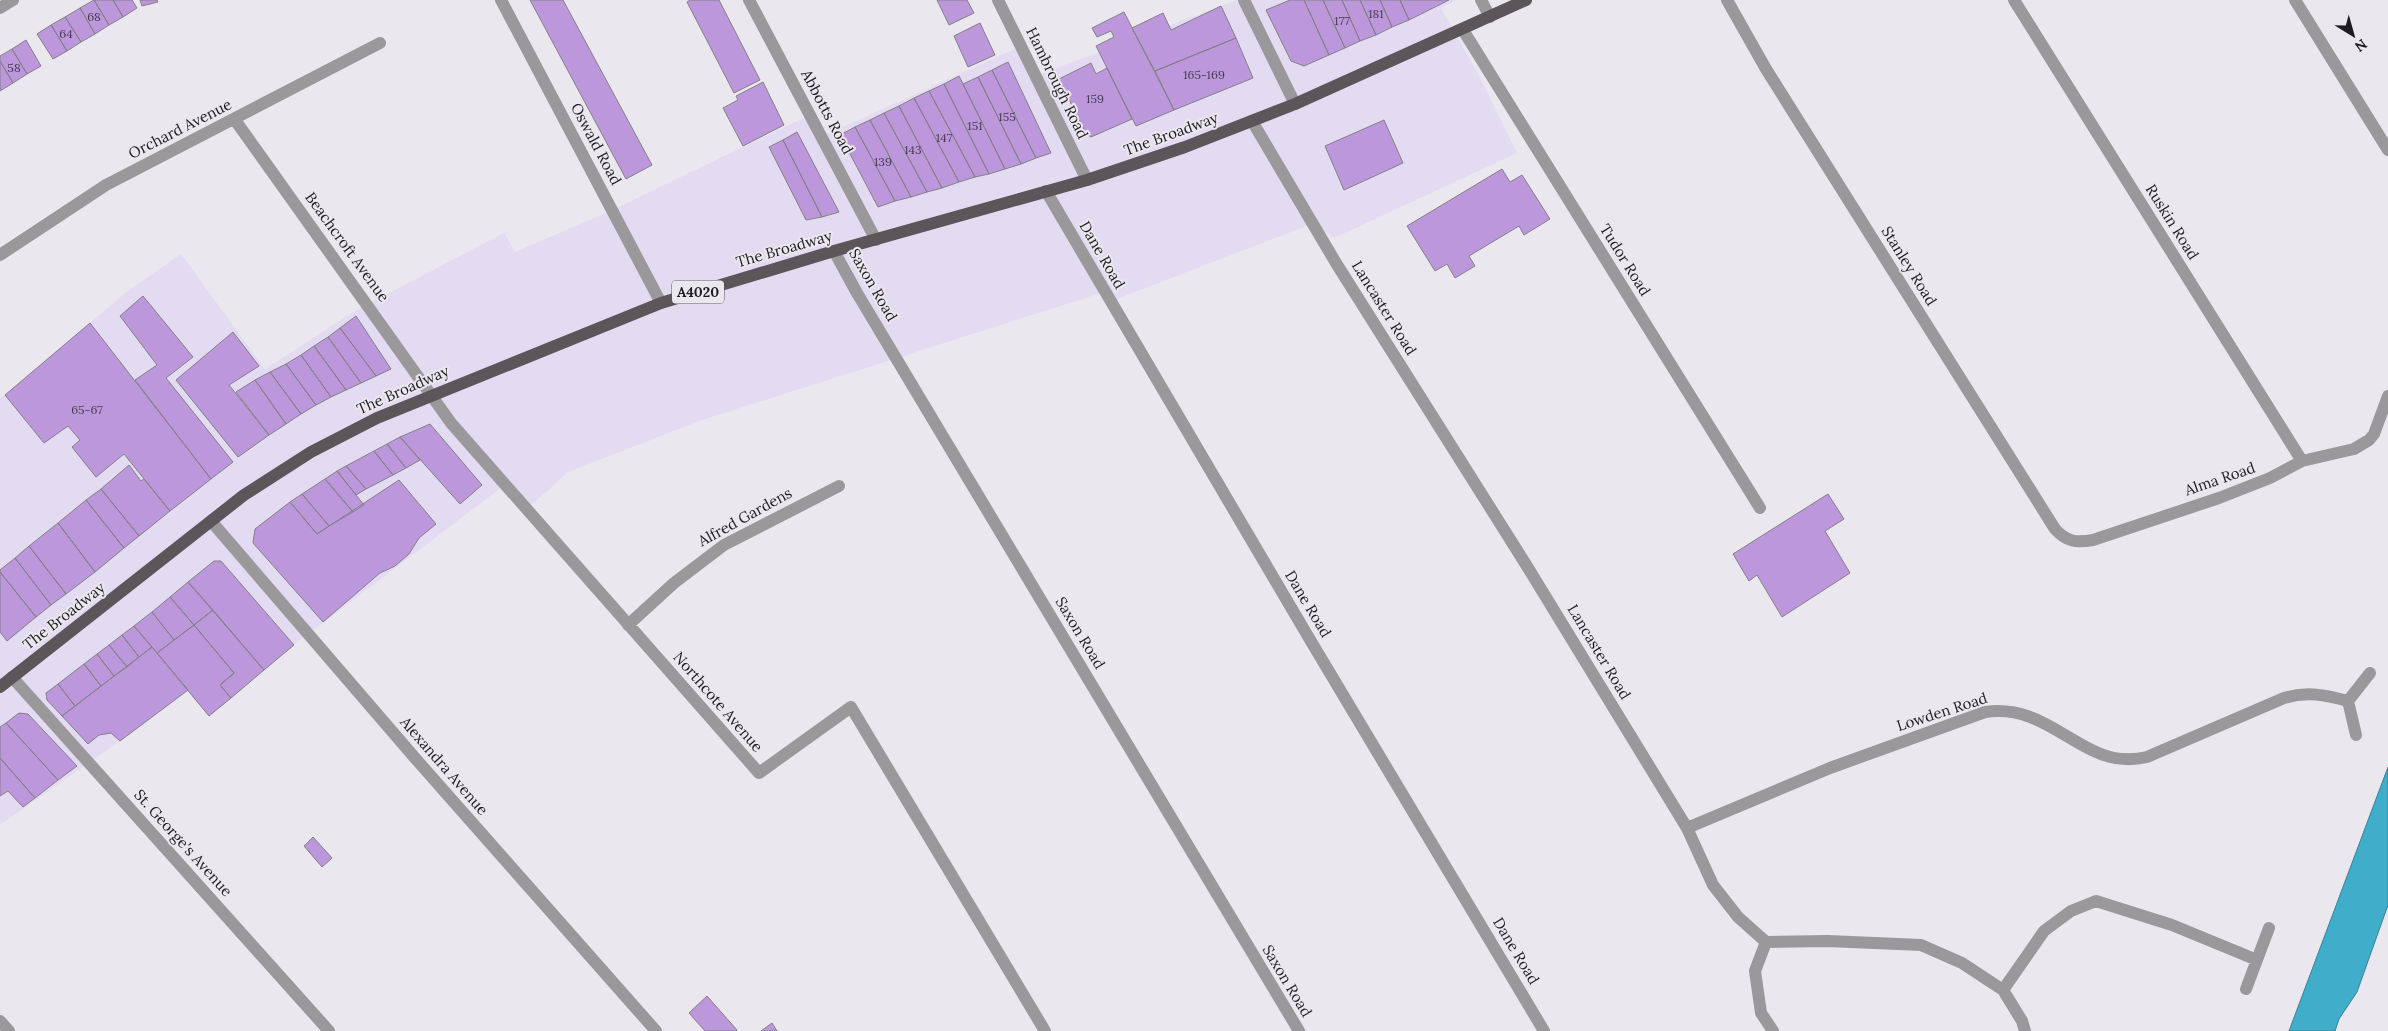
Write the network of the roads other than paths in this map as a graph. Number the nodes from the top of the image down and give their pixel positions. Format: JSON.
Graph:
{"nodes":[{"id":1,"x":13,"y":0,"type":"edge"},
{"id":2,"x":501,"y":0,"type":"edge"},
{"id":3,"x":749,"y":0,"type":"edge"},
{"id":4,"x":998,"y":0,"type":"edge"},
{"id":5,"x":1244,"y":0,"type":"edge"},
{"id":6,"x":1481,"y":0,"type":"edge"},
{"id":7,"x":1526,"y":0,"type":"edge"},
{"id":8,"x":1727,"y":0,"type":"edge"},
{"id":9,"x":2014,"y":0,"type":"edge"},
{"id":10,"x":2295,"y":0,"type":"edge"},
{"id":11,"x":0,"y":8,"type":"edge"},
{"id":12,"x":1490,"y":17,"type":"junction"},
{"id":13,"x":1463,"y":30,"type":"junction"},
{"id":14,"x":380,"y":43,"type":"dead end"},
{"id":15,"x":1295,"y":104,"type":"junction"},
{"id":16,"x":235,"y":120,"type":"junction"},
{"id":17,"x":1252,"y":121,"type":"junction"},
{"id":18,"x":2388,"y":150,"type":"edge"},
{"id":19,"x":1087,"y":180,"type":"junction"},
{"id":20,"x":1046,"y":191,"type":"junction"},
{"id":21,"x":876,"y":240,"type":"junction"},
{"id":22,"x":834,"y":251,"type":"junction"},
{"id":23,"x":0,"y":255,"type":"edge"},
{"id":24,"x":662,"y":303,"type":"junction"},
{"id":25,"x":432,"y":394,"type":"junction"},
{"id":26,"x":2388,"y":396,"type":"edge"},
{"id":27,"x":2302,"y":461,"type":"junction"},
{"id":28,"x":839,"y":486,"type":"dead end"},
{"id":29,"x":1760,"y":508,"type":"dead end"},
{"id":30,"x":211,"y":521,"type":"junction"},
{"id":31,"x":2072,"y":542,"type":"joint"},
{"id":32,"x":628,"y":625,"type":"junction"},
{"id":33,"x":2370,"y":674,"type":"dead end"},
{"id":34,"x":12,"y":677,"type":"junction"},
{"id":35,"x":0,"y":687,"type":"edge"},
{"id":36,"x":2348,"y":701,"type":"junction"},
{"id":37,"x":2356,"y":735,"type":"dead end"},
{"id":38,"x":1687,"y":828,"type":"junction"},
{"id":39,"x":2269,"y":928,"type":"dead end"},
{"id":40,"x":1766,"y":942,"type":"junction"},
{"id":41,"x":2257,"y":960,"type":"junction"},
{"id":42,"x":2246,"y":989,"type":"dead end"},
{"id":43,"x":2003,"y":990,"type":"junction"},
{"id":44,"x":0,"y":1021,"type":"edge"},
{"id":45,"x":9,"y":1031,"type":"edge"},
{"id":46,"x":329,"y":1031,"type":"edge"},
{"id":47,"x":656,"y":1031,"type":"edge"},
{"id":48,"x":1045,"y":1031,"type":"edge"},
{"id":49,"x":1298,"y":1031,"type":"edge"},
{"id":50,"x":1544,"y":1031,"type":"edge"},
{"id":51,"x":1773,"y":1031,"type":"edge"},
{"id":52,"x":2025,"y":1031,"type":"edge"}],
"edges":[{"from":1,"to":11,"type":"street"},
{"from":2,"to":24,"type":"street","name":"Oswald Road"},
{"from":3,"to":21,"type":"street","name":"Abbotts Road"},
{"from":4,"to":19,"type":"street","name":"Hambrough Road"},
{"from":5,"to":15,"type":"street"},
{"from":6,"to":12,"type":"street"},
{"from":7,"to":12,"type":"main road","name":"The Broadway","number":"A4020"},
{"from":8,"to":31,"type":"street","name":"Stanley Road"},
{"from":9,"to":27,"type":"street","name":"Ruskin Road"},
{"from":10,"to":18,"type":"street"},
{"from":12,"to":13,"type":"main road","name":"The Broadway","number":"A4020"},
{"from":13,"to":15,"type":"main road","name":"The Broadway","number":"A4020"},
{"from":13,"to":29,"type":"street","name":"Tudor Road"},
{"from":14,"to":16,"type":"street","name":"Orchard Avenue"},
{"from":15,"to":17,"type":"main road","name":"The Broadway","number":"A4020"},
{"from":16,"to":23,"type":"street","name":"Orchard Avenue"},
{"from":16,"to":25,"type":"street","name":"Beachcroft Avenue"},
{"from":17,"to":19,"type":"main road","name":"The Broadway","number":"A4020"},
{"from":17,"to":38,"type":"street","name":"Lancaster Road"},
{"from":19,"to":20,"type":"main road","name":"The Broadway","number":"A4020"},
{"from":20,"to":21,"type":"main road","name":"The Broadway","number":"A4020"},
{"from":20,"to":50,"type":"street","name":"Dane Road"},
{"from":21,"to":22,"type":"main road","name":"The Broadway","number":"A4020"},
{"from":22,"to":24,"type":"main road","name":"The Broadway","number":"A4020"},
{"from":22,"to":49,"type":"street","name":"Saxon Road"},
{"from":24,"to":25,"type":"main road","name":"The Broadway","number":"A4020"},
{"from":25,"to":30,"type":"main road","name":"The Broadway","number":"A4020"},
{"from":25,"to":32,"type":"street","name":"Northcote Avenue"},
{"from":26,"to":27,"type":"street","name":"Alma Road"},
{"from":27,"to":31,"type":"street","name":"Alma Road"},
{"from":28,"to":32,"type":"street","name":"Alfred Gardens"},
{"from":30,"to":34,"type":"main road","name":"The Broadway","number":"A4020"},
{"from":30,"to":47,"type":"street","name":"Alexandra Avenue"},
{"from":32,"to":48,"type":"street","name":"Northcote Avenue"},
{"from":33,"to":36,"type":"street"},
{"from":34,"to":35,"type":"main road","name":"The Broadway","number":"A4020"},
{"from":34,"to":46,"type":"street","name":"St. George's Avenue"},
{"from":36,"to":37,"type":"street"},
{"from":36,"to":38,"type":"street","name":"Lowden Road"},
{"from":38,"to":40,"type":"street","name":"Lancaster Road"},
{"from":39,"to":41,"type":"street"},
{"from":40,"to":43,"type":"street"},
{"from":40,"to":51,"type":"street"},
{"from":41,"to":42,"type":"street"},
{"from":41,"to":43,"type":"street"},
{"from":43,"to":52,"type":"street"},
{"from":44,"to":45,"type":"street"}]}
